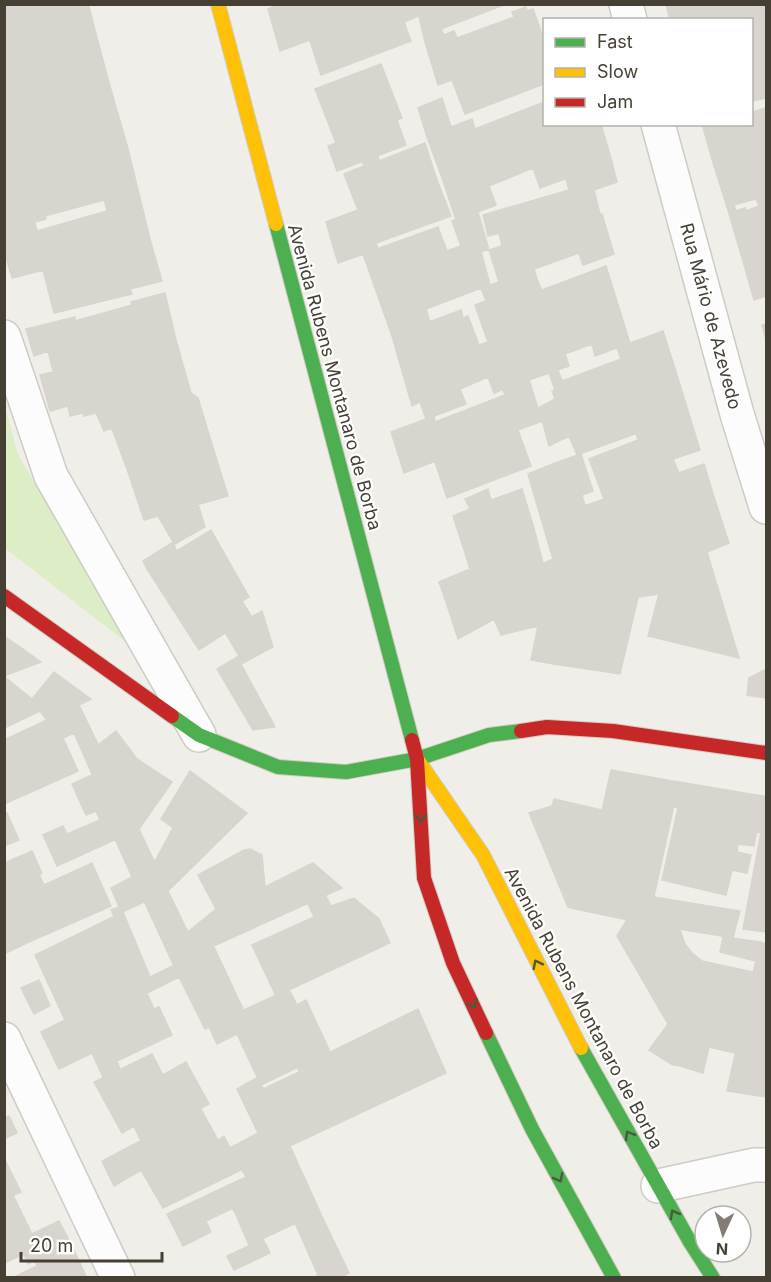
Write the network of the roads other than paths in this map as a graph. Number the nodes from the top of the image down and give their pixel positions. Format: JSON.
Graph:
{"nodes":[{"id":1,"x":218,"y":4,"type":"edge"},
{"id":2,"x":659,"y":126,"type":"edge"},
{"id":3,"x":4,"y":337,"type":"edge"},
{"id":4,"x":766,"y":507,"type":"edge"},
{"id":5,"x":4,"y":596,"type":"edge"},
{"id":6,"x":199,"y":735,"type":"junction"},
{"id":7,"x":766,"y":753,"type":"edge"},
{"id":8,"x":417,"y":759,"type":"junction"},
{"id":9,"x":4,"y":1039,"type":"edge"},
{"id":10,"x":766,"y":1165,"type":"edge"},
{"id":11,"x":658,"y":1186,"type":"junction"},
{"id":12,"x":118,"y":1278,"type":"edge"},
{"id":13,"x":614,"y":1278,"type":"edge"},
{"id":14,"x":713,"y":1278,"type":"edge"}],
"edges":[{"from":1,"to":8,"type":"street","name":"Avenida Rubens Montanaro de Borba"},
{"from":2,"to":4,"type":"street","name":"Rua Mário de Azevedo"},
{"from":3,"to":6,"type":"street"},
{"from":5,"to":6,"type":"street"},
{"from":6,"to":8,"type":"street"},
{"from":7,"to":8,"type":"street"},
{"from":11,"to":8,"type":"street","name":"Avenida Rubens Montanaro de Borba","one_way":true},
{"from":8,"to":13,"type":"street","name":"Avenida Rubens Montanaro de Borba","one_way":true},
{"from":9,"to":12,"type":"street"},
{"from":10,"to":11,"type":"street"},
{"from":14,"to":11,"type":"street","name":"Avenida Rubens Montanaro de Borba","one_way":true}]}
